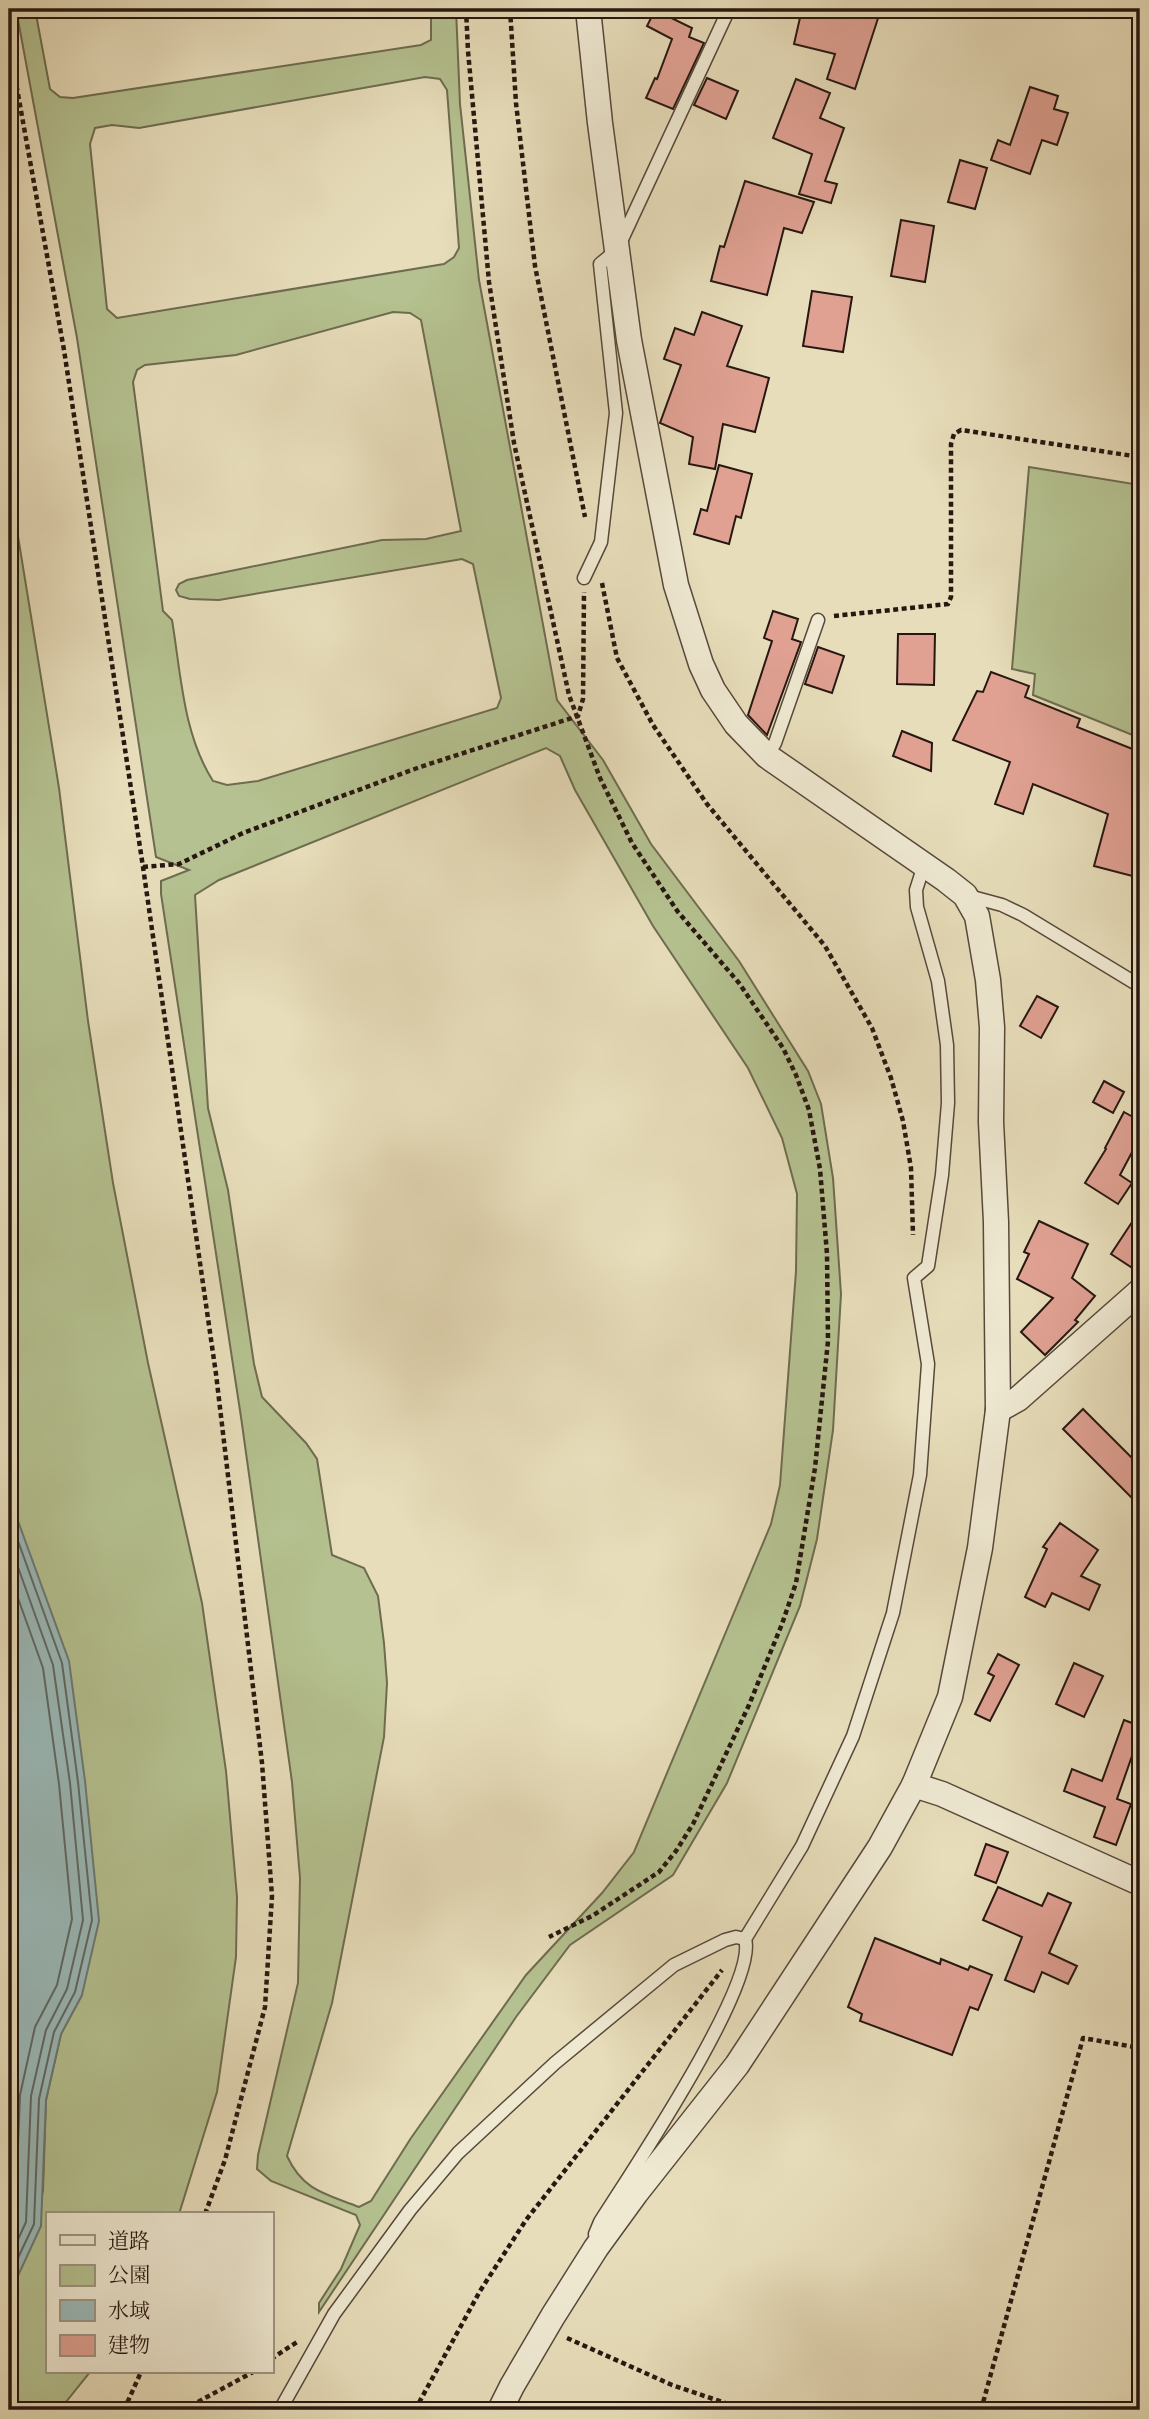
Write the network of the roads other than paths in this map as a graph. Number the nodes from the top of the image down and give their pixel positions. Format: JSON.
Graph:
{"nodes":[{"id":1,"x":588,"y":9,"type":"edge"},
{"id":2,"x":729,"y":9,"type":"edge"},
{"id":3,"x":617,"y":250,"type":"junction"},
{"id":4,"x":584,"y":578,"type":"road end"},
{"id":5,"x":818,"y":620,"type":"road end"},
{"id":6,"x":767,"y":756,"type":"junction"},
{"id":7,"x":924,"y":865,"type":"junction"},
{"id":8,"x":965,"y":895,"type":"junction"},
{"id":9,"x":1140,"y":986,"type":"edge"},
{"id":10,"x":1140,"y":1291,"type":"edge"},
{"id":11,"x":999,"y":1410,"type":"junction"},
{"id":12,"x":914,"y":1785,"type":"junction"},
{"id":13,"x":1140,"y":1883,"type":"edge"},
{"id":14,"x":745,"y":1939,"type":"junction"},
{"id":15,"x":596,"y":2248,"type":"junction"},
{"id":16,"x":280,"y":2410,"type":"edge"},
{"id":17,"x":500,"y":2410,"type":"edge"}],
"edges":[{"from":1,"to":3,"type":"street"},
{"from":2,"to":3,"type":"lane"},
{"from":3,"to":4,"type":"lane"},
{"from":3,"to":6,"type":"street"},
{"from":5,"to":6,"type":"lane"},
{"from":6,"to":7,"type":"street"},
{"from":7,"to":8,"type":"street"},
{"from":7,"to":14,"type":"lane"},
{"from":8,"to":9,"type":"lane"},
{"from":8,"to":11,"type":"street"},
{"from":10,"to":11,"type":"street"},
{"from":11,"to":12,"type":"street"},
{"from":12,"to":13,"type":"street"},
{"from":12,"to":15,"type":"street"},
{"from":14,"to":15,"type":"lane"},
{"from":14,"to":16,"type":"lane"},
{"from":15,"to":17,"type":"street"}]}
